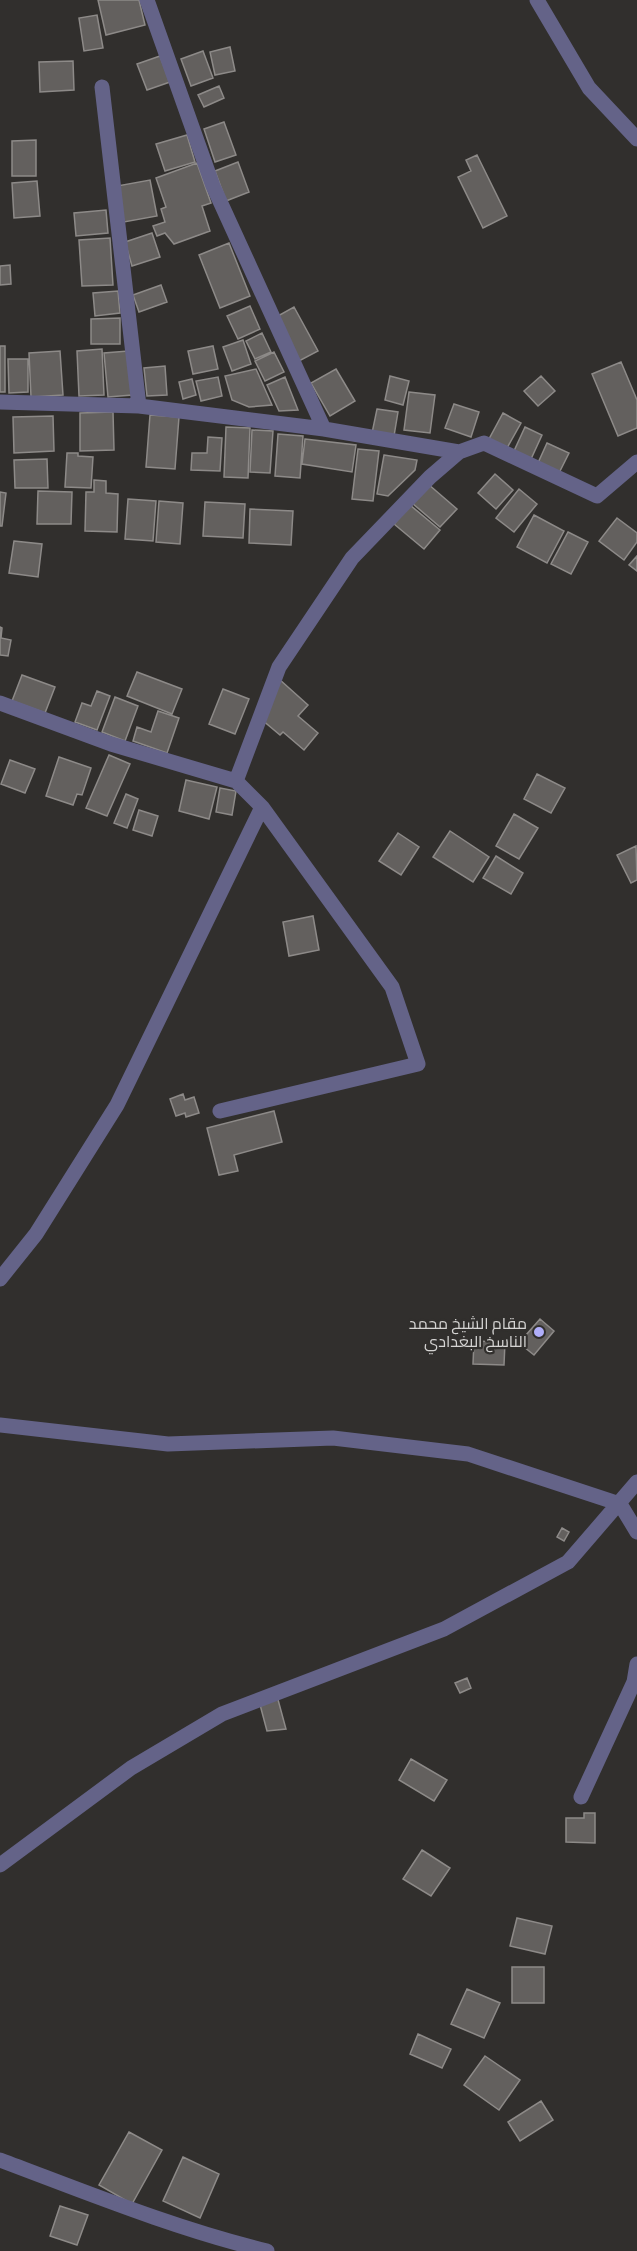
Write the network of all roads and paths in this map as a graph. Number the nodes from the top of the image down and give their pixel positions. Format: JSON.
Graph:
{"nodes":[{"id":1,"x":147,"y":0,"type":"edge"},
{"id":2,"x":537,"y":0,"type":"edge"},
{"id":3,"x":102,"y":87,"type":"dead end"},
{"id":4,"x":637,"y":139,"type":"edge"},
{"id":5,"x":0,"y":402,"type":"edge"},
{"id":6,"x":139,"y":406,"type":"junction"},
{"id":7,"x":324,"y":429,"type":"junction"},
{"id":8,"x":459,"y":452,"type":"junction"},
{"id":9,"x":637,"y":462,"type":"edge"},
{"id":10,"x":0,"y":703,"type":"edge"},
{"id":11,"x":236,"y":781,"type":"junction"},
{"id":12,"x":262,"y":807,"type":"junction"},
{"id":13,"x":220,"y":1111,"type":"dead end"},
{"id":14,"x":0,"y":1279,"type":"edge"},
{"id":15,"x":0,"y":1425,"type":"edge"},
{"id":16,"x":637,"y":1482,"type":"edge"},
{"id":17,"x":620,"y":1504,"type":"junction"},
{"id":18,"x":637,"y":1532,"type":"edge"},
{"id":19,"x":637,"y":1664,"type":"edge"},
{"id":20,"x":581,"y":1797,"type":"dead end"},
{"id":21,"x":0,"y":1865,"type":"edge"},
{"id":22,"x":0,"y":2160,"type":"edge"},
{"id":23,"x":267,"y":2251,"type":"edge"}],
"edges":[{"from":1,"to":7,"type":"street"},
{"from":2,"to":4,"type":"street"},
{"from":3,"to":6,"type":"street"},
{"from":5,"to":6,"type":"street"},
{"from":6,"to":7,"type":"street"},
{"from":7,"to":8,"type":"street"},
{"from":8,"to":9,"type":"street"},
{"from":8,"to":11,"type":"street"},
{"from":10,"to":11,"type":"street"},
{"from":11,"to":12,"type":"street"},
{"from":12,"to":13,"type":"street"},
{"from":12,"to":14,"type":"street"},
{"from":15,"to":17,"type":"street"},
{"from":16,"to":17,"type":"street"},
{"from":17,"to":18,"type":"street"},
{"from":17,"to":21,"type":"street"},
{"from":19,"to":20,"type":"street"},
{"from":22,"to":23,"type":"street"}]}
